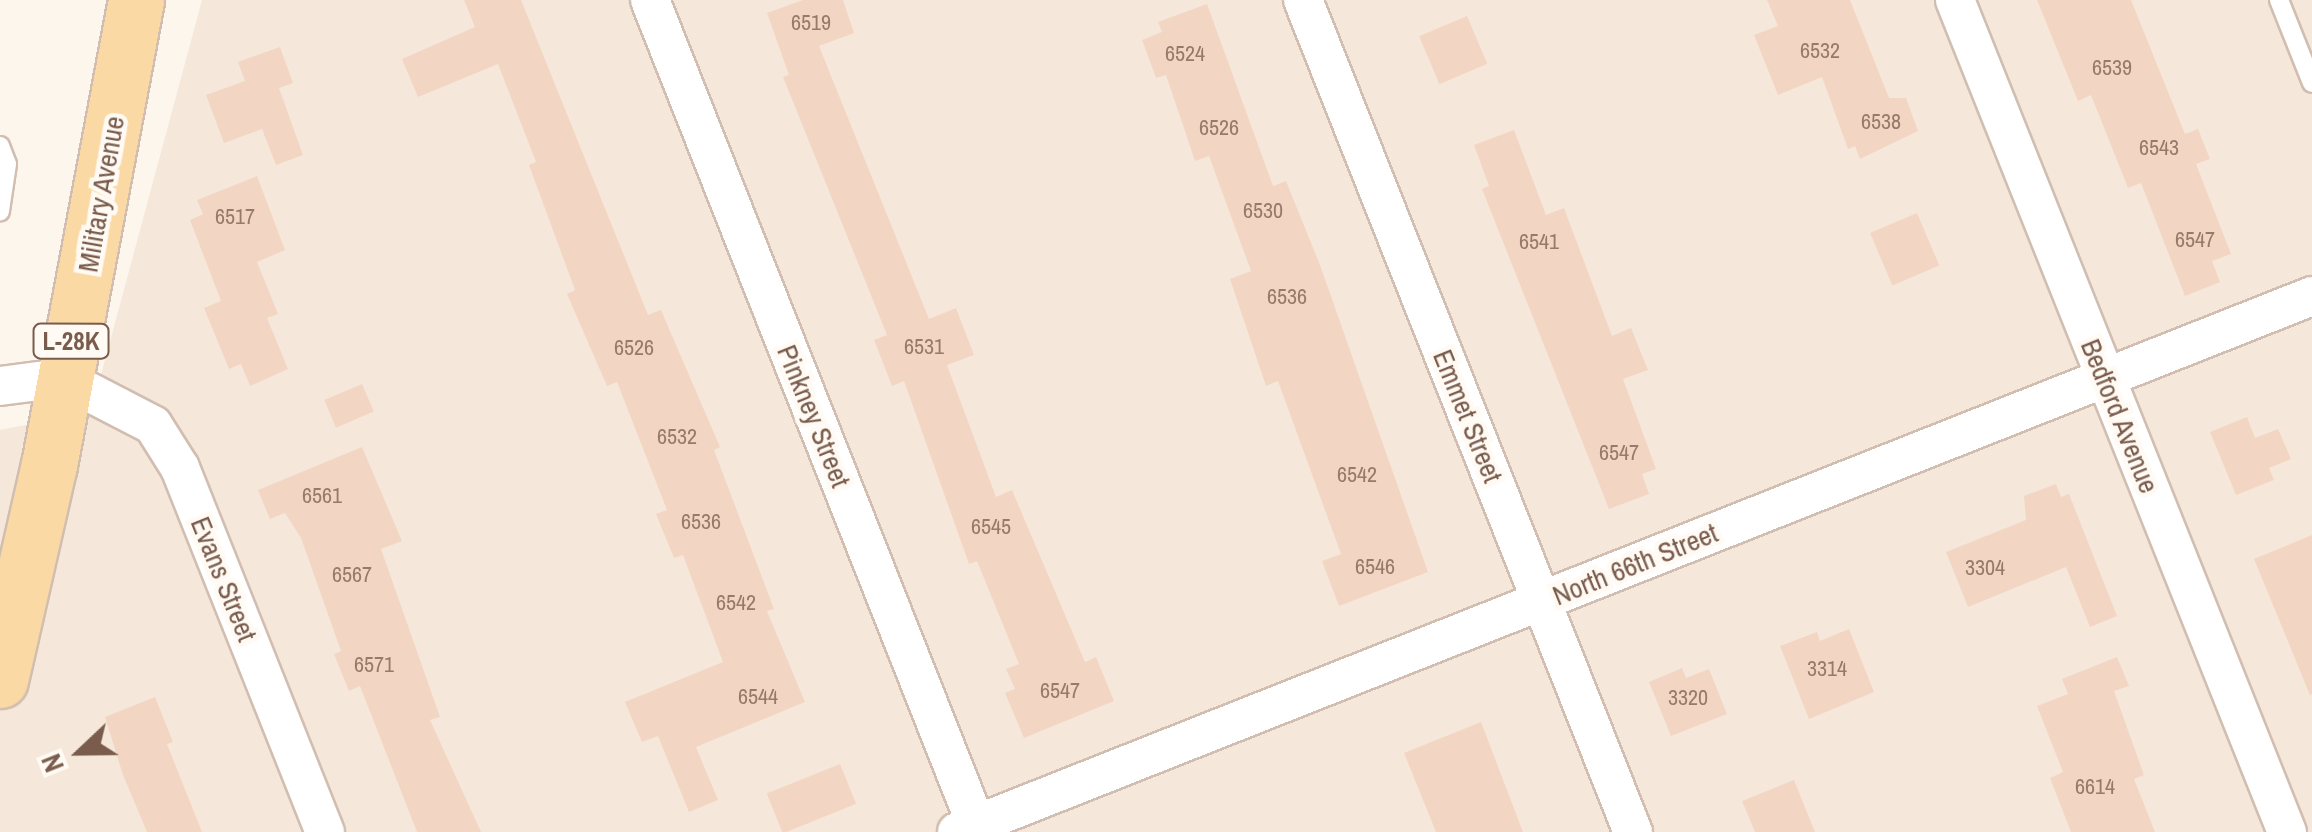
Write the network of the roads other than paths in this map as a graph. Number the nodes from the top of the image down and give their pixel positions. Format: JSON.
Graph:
{"nodes":[{"id":1,"x":136,"y":0,"type":"edge"},
{"id":2,"x":650,"y":0,"type":"edge"},
{"id":3,"x":1303,"y":0,"type":"edge"},
{"id":4,"x":1955,"y":0,"type":"edge"},
{"id":5,"x":2279,"y":0,"type":"edge"},
{"id":6,"x":2312,"y":83,"type":"edge"},
{"id":7,"x":0,"y":146,"type":"edge"},
{"id":8,"x":0,"y":211,"type":"edge"},
{"id":9,"x":2312,"y":296,"type":"edge"},
{"id":10,"x":62,"y":378,"type":"junction"},
{"id":11,"x":2104,"y":378,"type":"junction"},
{"id":12,"x":0,"y":386,"type":"edge"},
{"id":13,"x":1541,"y":602,"type":"junction"},
{"id":14,"x":0,"y":680,"type":"edge"},
{"id":15,"x":971,"y":829,"type":"edge"},
{"id":16,"x":325,"y":832,"type":"edge"},
{"id":17,"x":1633,"y":832,"type":"edge"},
{"id":18,"x":2286,"y":832,"type":"edge"}],
"edges":[{"from":1,"to":10,"type":"main road","name":"Military Avenue","number":"L-28K"},
{"from":2,"to":15,"type":"street","name":"Pinkney Street"},
{"from":3,"to":13,"type":"street","name":"Emmet Street"},
{"from":4,"to":11,"type":"street","name":"Bedford Avenue"},
{"from":5,"to":6,"type":"lane"},
{"from":7,"to":8,"type":"lane"},
{"from":9,"to":11,"type":"street","name":"North 66th Street"},
{"from":10,"to":12,"type":"street"},
{"from":10,"to":14,"type":"main road","name":"Military Avenue","number":"L-28K"},
{"from":10,"to":16,"type":"street","name":"Evans Street"},
{"from":11,"to":13,"type":"street","name":"North 66th Street"},
{"from":11,"to":18,"type":"street","name":"Bedford Avenue"},
{"from":13,"to":15,"type":"street","name":"North 66th Street"},
{"from":13,"to":17,"type":"street","name":"Emmet Street"}]}
